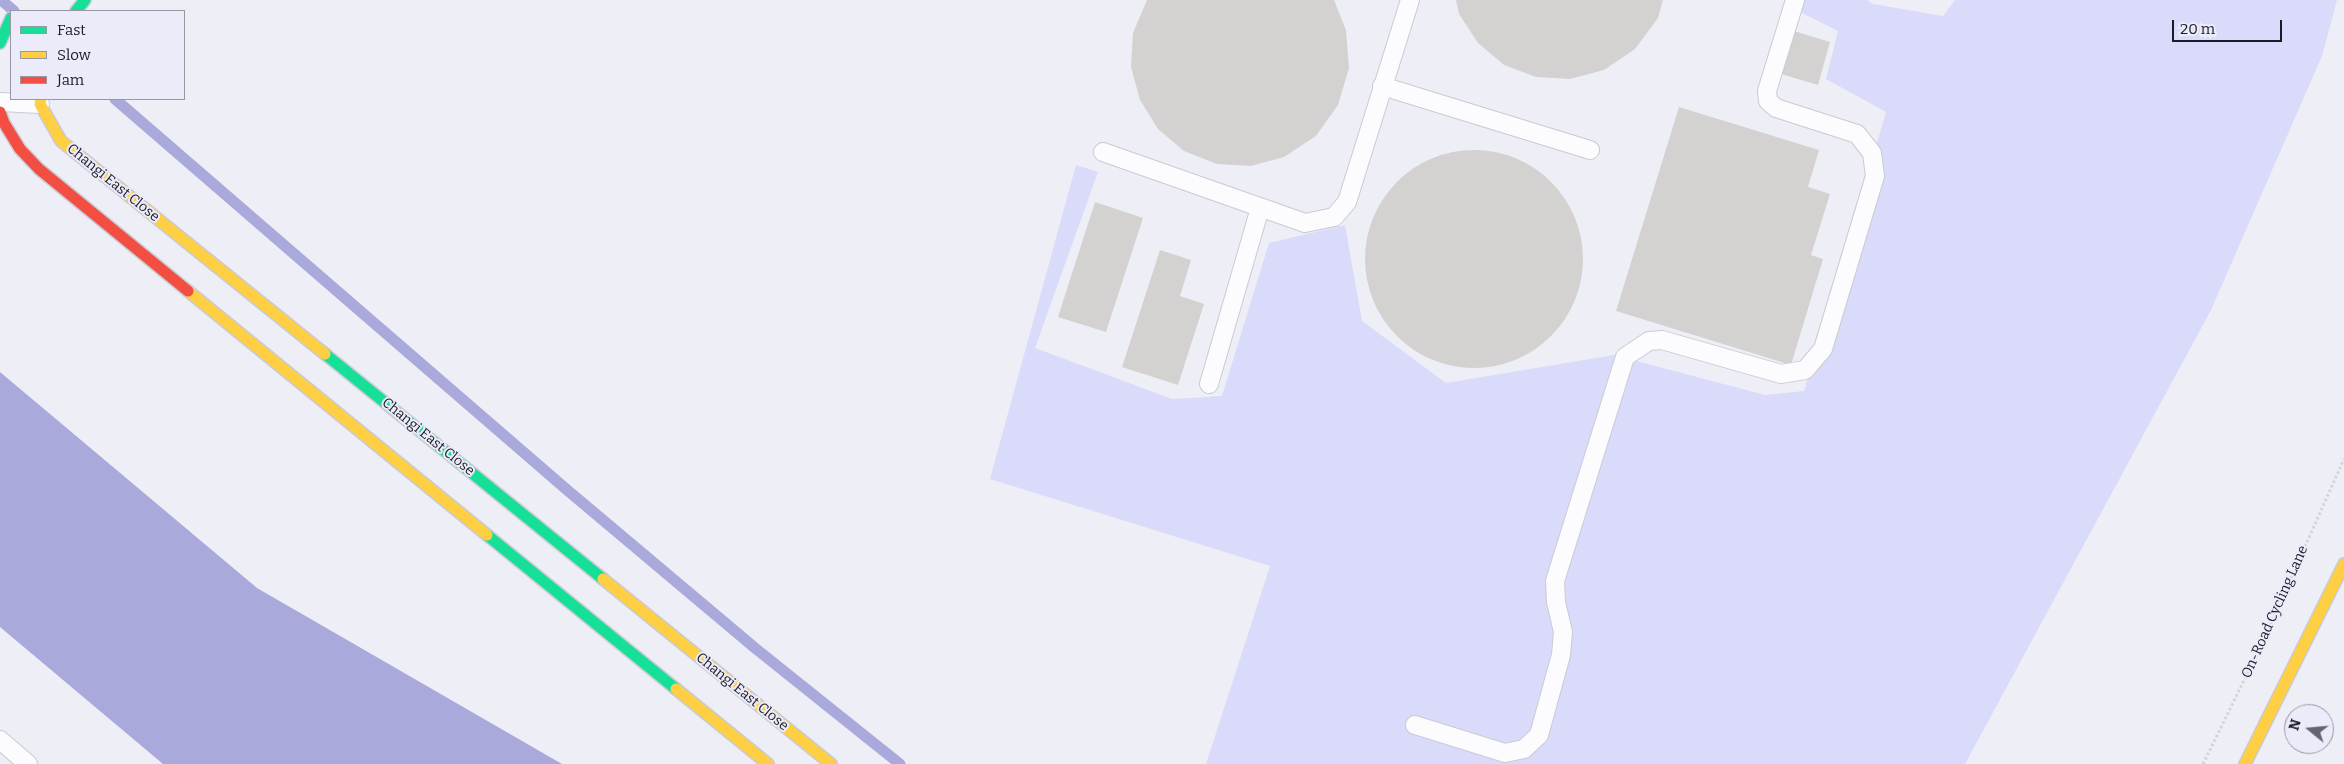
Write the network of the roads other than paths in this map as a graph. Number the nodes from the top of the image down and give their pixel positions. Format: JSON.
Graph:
{"nodes":[{"id":1,"x":86,"y":0,"type":"edge"},
{"id":2,"x":1410,"y":0,"type":"edge"},
{"id":3,"x":1795,"y":0,"type":"edge"},
{"id":4,"x":77,"y":10,"type":"edge"},
{"id":5,"x":10,"y":20,"type":"edge"},
{"id":6,"x":0,"y":44,"type":"edge"},
{"id":7,"x":1382,"y":86,"type":"junction"},
{"id":8,"x":0,"y":102,"type":"edge"},
{"id":9,"x":40,"y":102,"type":"edge"},
{"id":10,"x":0,"y":112,"type":"edge"},
{"id":11,"x":1590,"y":150,"type":"dead end"},
{"id":12,"x":1103,"y":152,"type":"dead end"},
{"id":13,"x":1260,"y":208,"type":"junction"},
{"id":14,"x":1209,"y":384,"type":"dead end"},
{"id":15,"x":2344,"y":564,"type":"edge"},
{"id":16,"x":1415,"y":725,"type":"dead end"},
{"id":17,"x":0,"y":740,"type":"edge"},
{"id":18,"x":28,"y":764,"type":"edge"},
{"id":19,"x":768,"y":764,"type":"edge"},
{"id":20,"x":831,"y":764,"type":"edge"},
{"id":21,"x":2245,"y":764,"type":"edge"}],
"edges":[{"from":1,"to":4,"type":"street"},
{"from":2,"to":7,"type":"lane"},
{"from":3,"to":16,"type":"lane"},
{"from":5,"to":6,"type":"street"},
{"from":7,"to":11,"type":"lane"},
{"from":7,"to":13,"type":"lane"},
{"from":8,"to":9,"type":"lane"},
{"from":9,"to":20,"type":"street","name":"Changi East Close"},
{"from":10,"to":19,"type":"street"},
{"from":12,"to":13,"type":"lane"},
{"from":13,"to":14,"type":"lane"},
{"from":15,"to":21,"type":"street"},
{"from":17,"to":18,"type":"lane"}]}
